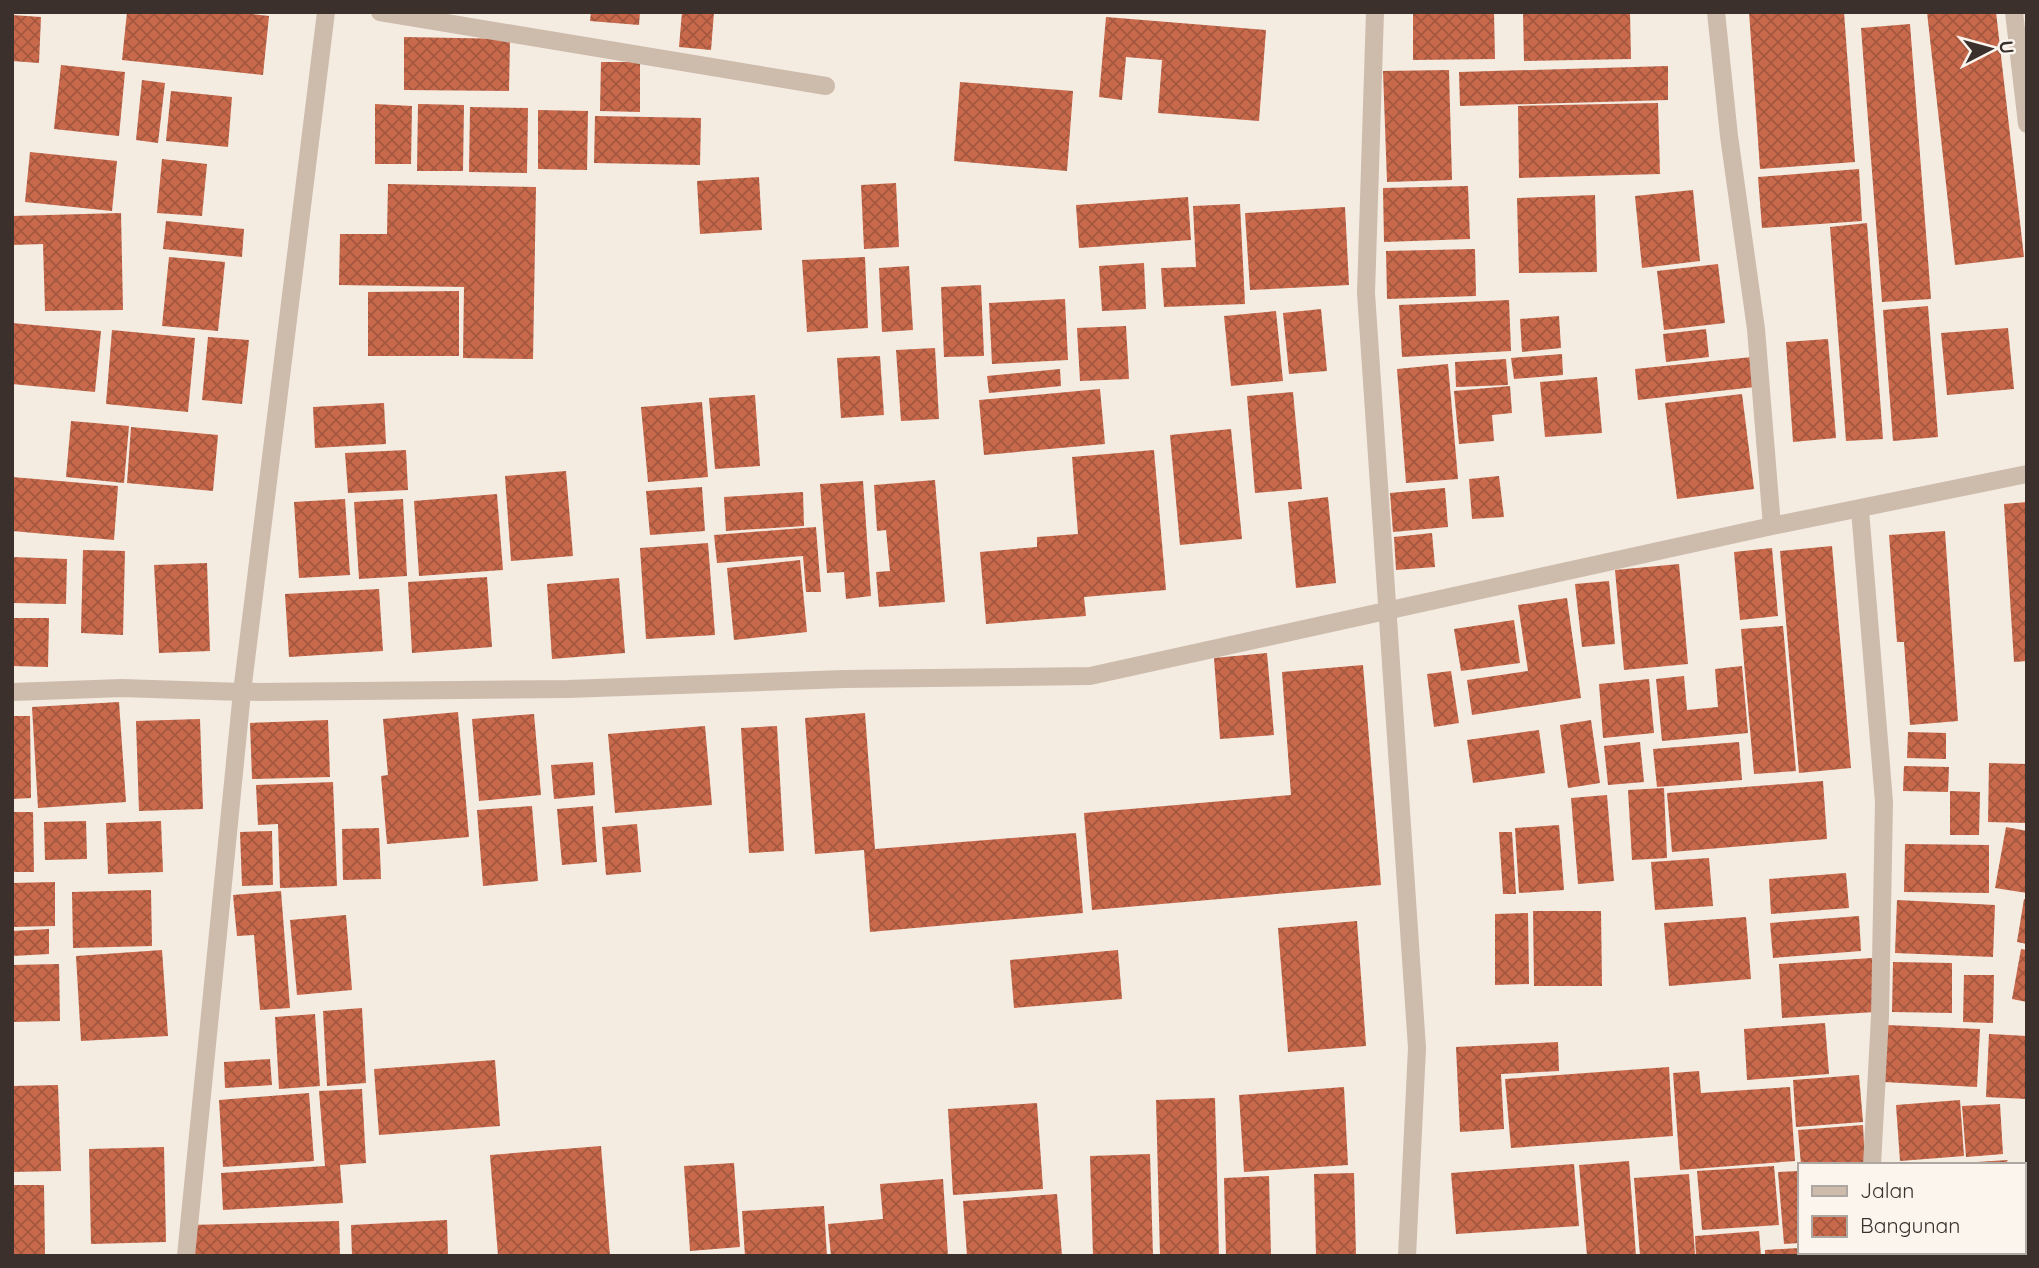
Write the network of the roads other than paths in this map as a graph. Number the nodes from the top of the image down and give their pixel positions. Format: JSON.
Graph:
{"nodes":[{"id":1,"x":326,"y":12,"type":"edge"},
{"id":2,"x":380,"y":12,"type":"edge"},
{"id":3,"x":1375,"y":12,"type":"edge"},
{"id":4,"x":1716,"y":12,"type":"edge"},
{"id":5,"x":2014,"y":12,"type":"edge"},
{"id":6,"x":826,"y":86,"type":"dead end"},
{"id":7,"x":2027,"y":124,"type":"edge"},
{"id":8,"x":2027,"y":474,"type":"edge"},
{"id":9,"x":1860,"y":510,"type":"junction"},
{"id":10,"x":1772,"y":526,"type":"junction"},
{"id":11,"x":1386,"y":613,"type":"junction"},
{"id":12,"x":12,"y":692,"type":"edge"},
{"id":13,"x":242,"y":692,"type":"junction"},
{"id":14,"x":1871,"y":1163,"type":"edge"},
{"id":15,"x":186,"y":1256,"type":"edge"},
{"id":16,"x":1407,"y":1256,"type":"edge"}],
"edges":[{"from":1,"to":13,"type":"street"},
{"from":2,"to":6,"type":"street"},
{"from":3,"to":11,"type":"street"},
{"from":4,"to":10,"type":"street"},
{"from":5,"to":7,"type":"street"},
{"from":8,"to":9,"type":"street"},
{"from":9,"to":10,"type":"street"},
{"from":9,"to":14,"type":"street"},
{"from":10,"to":11,"type":"street"},
{"from":11,"to":13,"type":"street"},
{"from":11,"to":16,"type":"street"},
{"from":12,"to":13,"type":"street"},
{"from":13,"to":15,"type":"street"}]}
